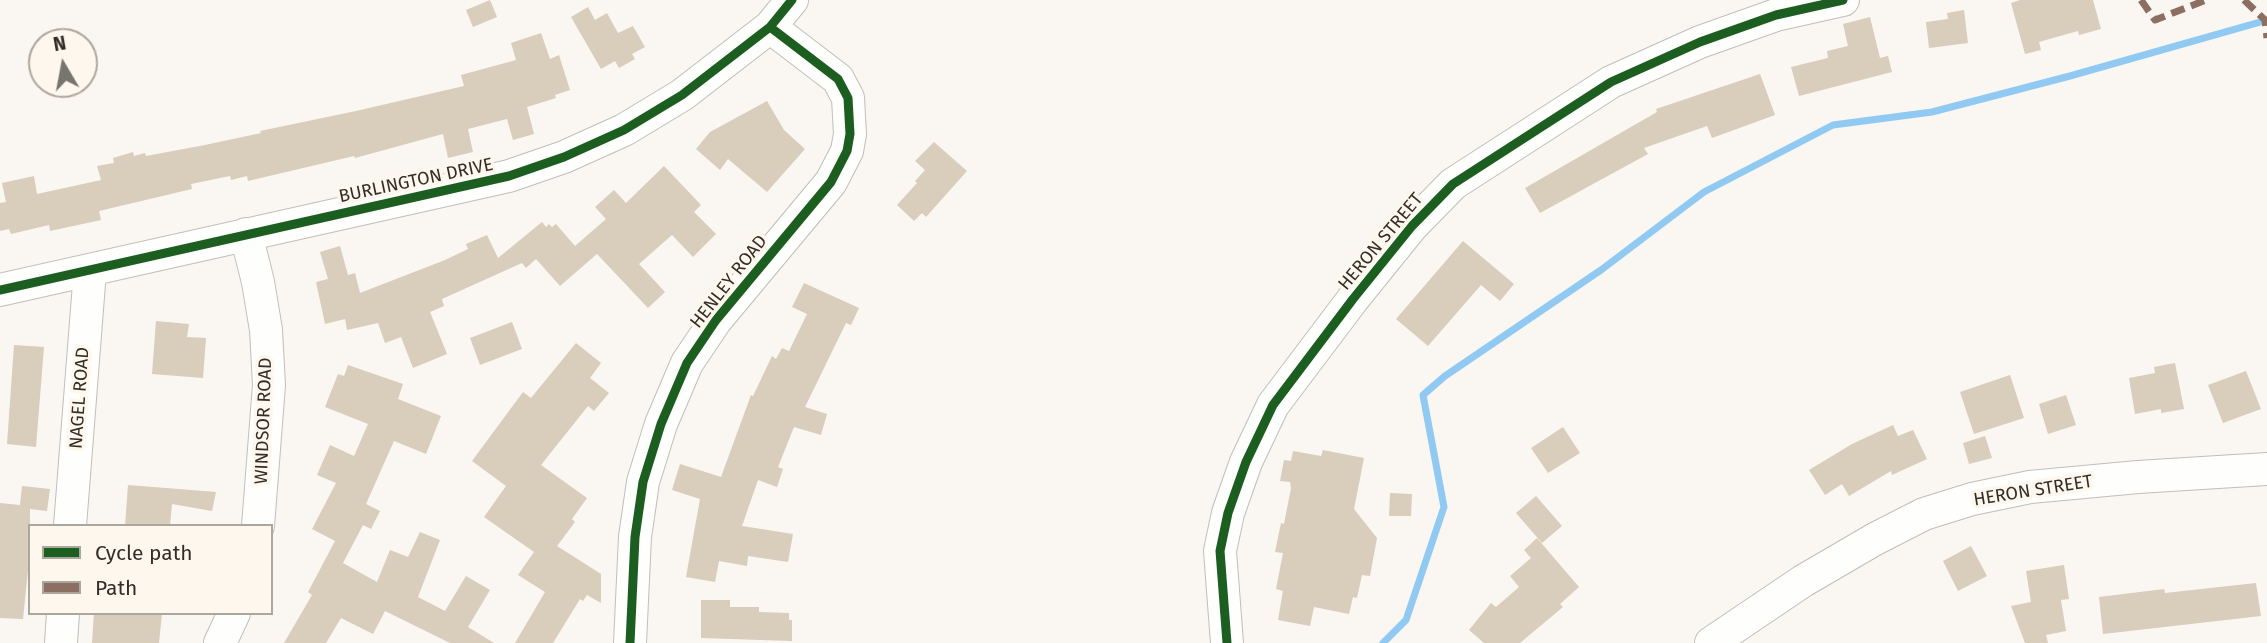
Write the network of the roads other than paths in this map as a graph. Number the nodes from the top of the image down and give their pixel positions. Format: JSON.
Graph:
{"nodes":[{"id":1,"x":792,"y":0,"type":"edge"},
{"id":2,"x":1843,"y":0,"type":"edge"},
{"id":3,"x":769,"y":27,"type":"junction"},
{"id":4,"x":246,"y":234,"type":"junction"},
{"id":5,"x":90,"y":271,"type":"junction"},
{"id":6,"x":0,"y":290,"type":"edge"},
{"id":7,"x":2267,"y":469,"type":"edge"},
{"id":8,"x":70,"y":524,"type":"edge"},
{"id":9,"x":258,"y":524,"type":"edge"},
{"id":10,"x":63,"y":615,"type":"edge"},
{"id":11,"x":233,"y":615,"type":"edge"},
{"id":12,"x":61,"y":643,"type":"edge"},
{"id":13,"x":220,"y":643,"type":"edge"},
{"id":14,"x":630,"y":643,"type":"edge"},
{"id":15,"x":1227,"y":643,"type":"edge"},
{"id":16,"x":1710,"y":643,"type":"edge"}],
"edges":[{"from":1,"to":3,"type":"street","name":"BURLINGTON DRIVE"},
{"from":2,"to":15,"type":"street","name":"HERON STREET"},
{"from":3,"to":4,"type":"street","name":"BURLINGTON DRIVE"},
{"from":3,"to":14,"type":"street","name":"HENLEY ROAD"},
{"from":4,"to":5,"type":"street","name":"BURLINGTON DRIVE"},
{"from":4,"to":9,"type":"street","name":"WINDSOR ROAD"},
{"from":5,"to":6,"type":"street","name":"BURLINGTON DRIVE"},
{"from":5,"to":8,"type":"street","name":"NAGEL ROAD"},
{"from":7,"to":16,"type":"street","name":"HERON STREET"},
{"from":10,"to":12,"type":"street"},
{"from":11,"to":13,"type":"street"}]}
